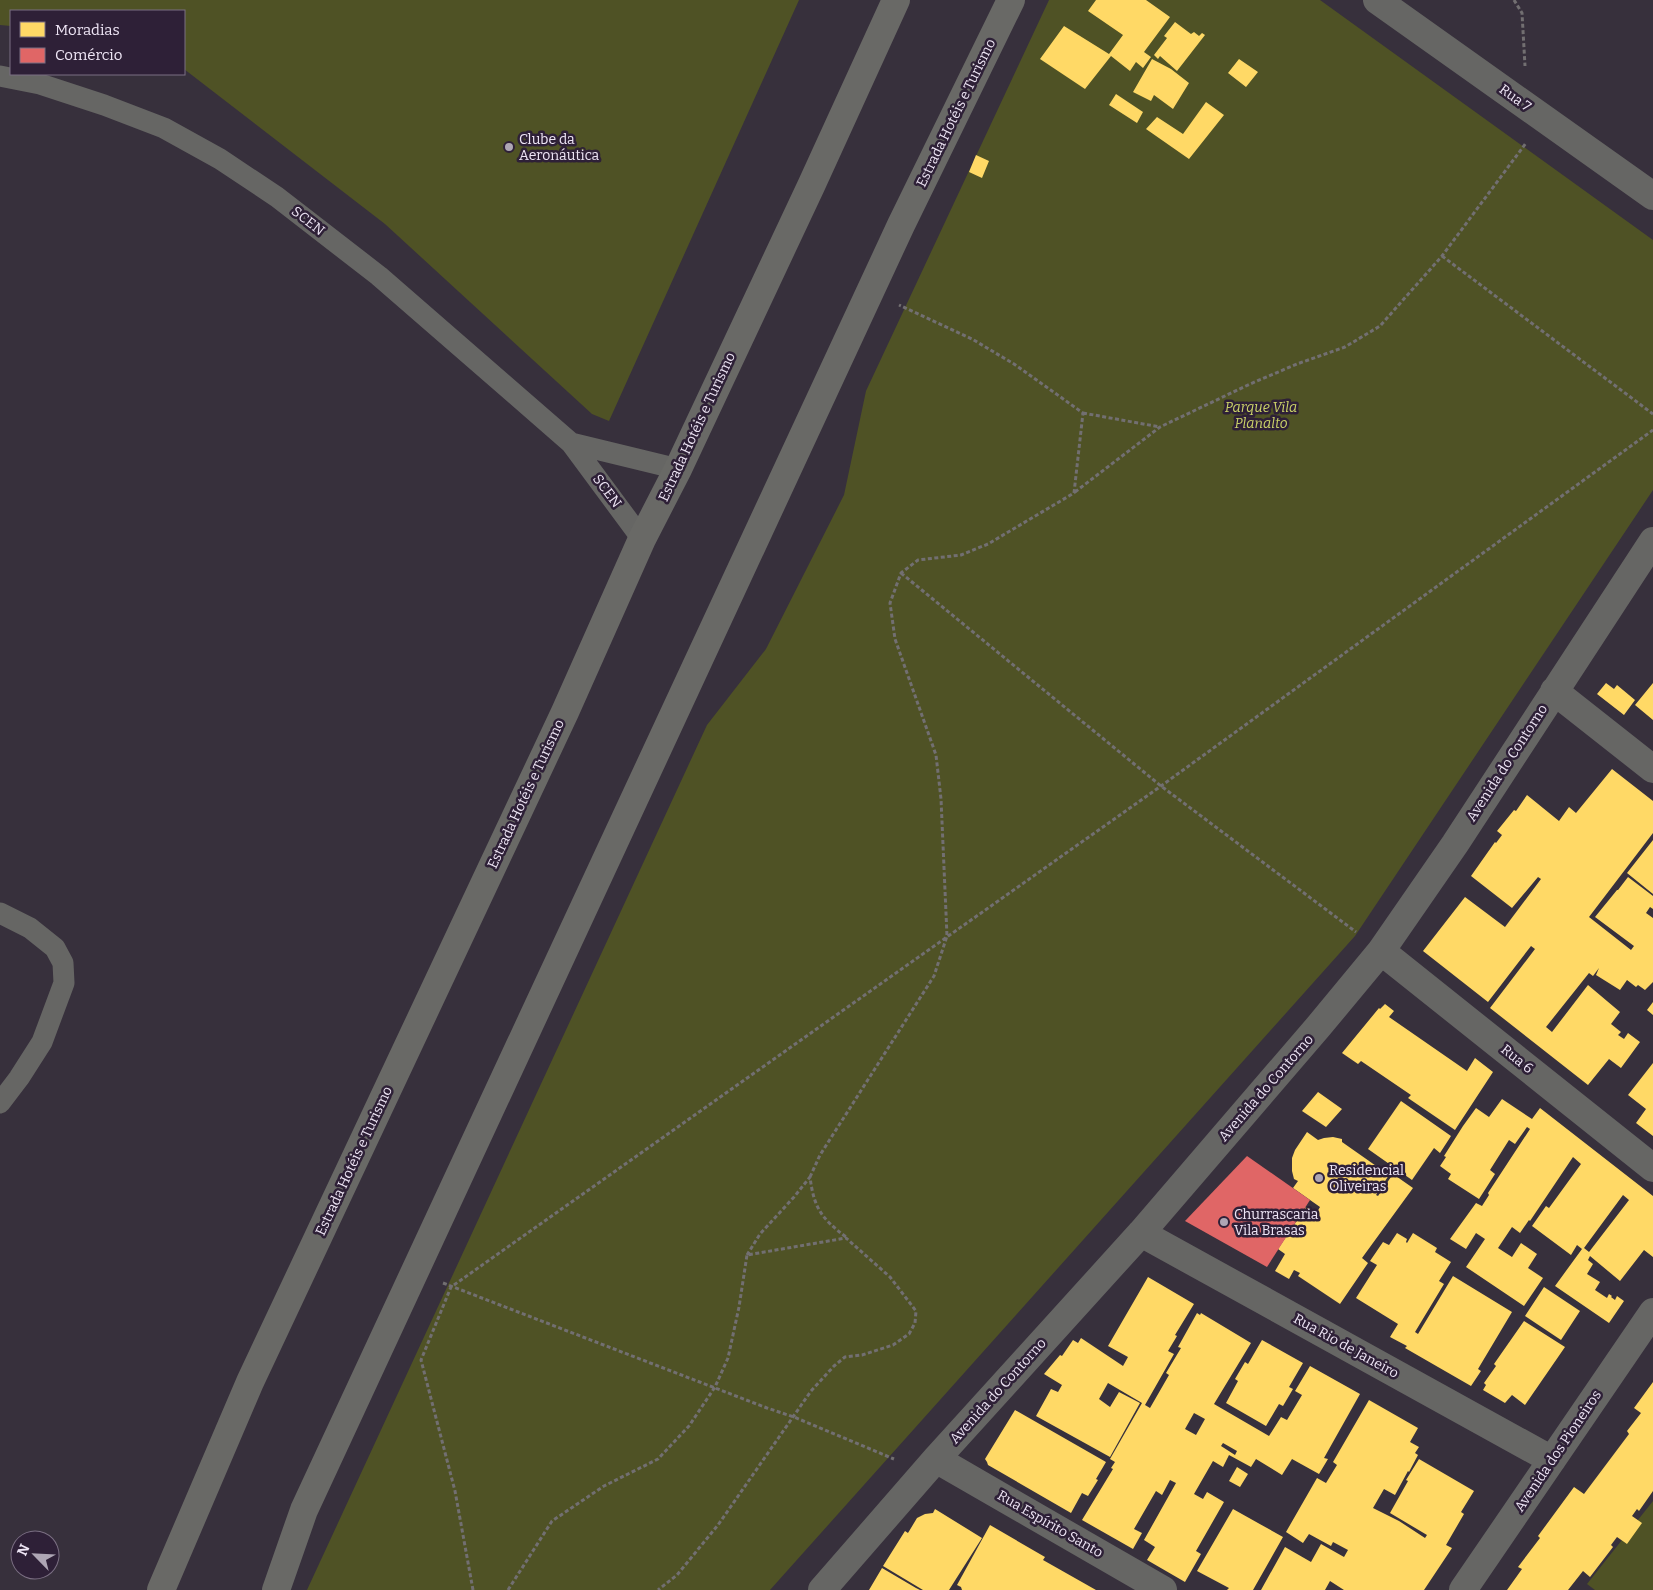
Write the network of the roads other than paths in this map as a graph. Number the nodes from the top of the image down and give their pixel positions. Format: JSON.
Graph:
{"nodes":[{"id":1,"x":896,"y":0,"type":"edge"},
{"id":2,"x":1011,"y":0,"type":"edge"},
{"id":3,"x":1377,"y":0,"type":"edge"},
{"id":4,"x":0,"y":76,"type":"edge"},
{"id":5,"x":1653,"y":196,"type":"edge"},
{"id":6,"x":571,"y":443,"type":"junction"},
{"id":7,"x":678,"y":469,"type":"junction"},
{"id":8,"x":642,"y":540,"type":"junction"},
{"id":9,"x":1653,"y":541,"type":"edge"},
{"id":10,"x":1554,"y":691,"type":"junction"},
{"id":11,"x":1653,"y":769,"type":"edge"},
{"id":12,"x":0,"y":913,"type":"edge"},
{"id":13,"x":1381,"y":951,"type":"junction"},
{"id":14,"x":0,"y":1102,"type":"edge"},
{"id":15,"x":1653,"y":1168,"type":"edge"},
{"id":16,"x":1141,"y":1233,"type":"junction"},
{"id":17,"x":1653,"y":1312,"type":"edge"},
{"id":18,"x":1552,"y":1460,"type":"junction"},
{"id":19,"x":930,"y":1466,"type":"junction"},
{"id":20,"x":160,"y":1590,"type":"edge"},
{"id":21,"x":276,"y":1590,"type":"edge"},
{"id":22,"x":822,"y":1590,"type":"edge"},
{"id":23,"x":1163,"y":1590,"type":"edge"},
{"id":24,"x":1463,"y":1590,"type":"edge"}],
"edges":[{"from":1,"to":7,"type":"main road","name":"Estrada Hotéis e Turismo"},
{"from":2,"to":21,"type":"main road","name":"Estrada Hotéis e Turismo"},
{"from":3,"to":5,"type":"street","name":"Rua 7"},
{"from":4,"to":6,"type":"lane","name":"SCEN"},
{"from":6,"to":7,"type":"lane","name":"SCEN"},
{"from":6,"to":8,"type":"lane","name":"SCEN"},
{"from":7,"to":8,"type":"main road","name":"Estrada Hotéis e Turismo"},
{"from":8,"to":20,"type":"main road","name":"Estrada Hotéis e Turismo"},
{"from":9,"to":10,"type":"street","name":"Avenida do Contorno"},
{"from":10,"to":11,"type":"street"},
{"from":10,"to":13,"type":"street","name":"Avenida do Contorno"},
{"from":12,"to":14,"type":"lane"},
{"from":13,"to":15,"type":"street","name":"Rua 6"},
{"from":13,"to":16,"type":"street","name":"Avenida do Contorno"},
{"from":16,"to":18,"type":"street","name":"Rua Rio de Janeiro"},
{"from":16,"to":19,"type":"street","name":"Avenida do Contorno"},
{"from":17,"to":18,"type":"street","name":"Avenida dos Pioneiros"},
{"from":18,"to":24,"type":"street","name":"Avenida dos Pioneiros"},
{"from":19,"to":22,"type":"street","name":"Avenida do Contorno"},
{"from":19,"to":23,"type":"street","name":"Rua Espírito Santo"}]}
